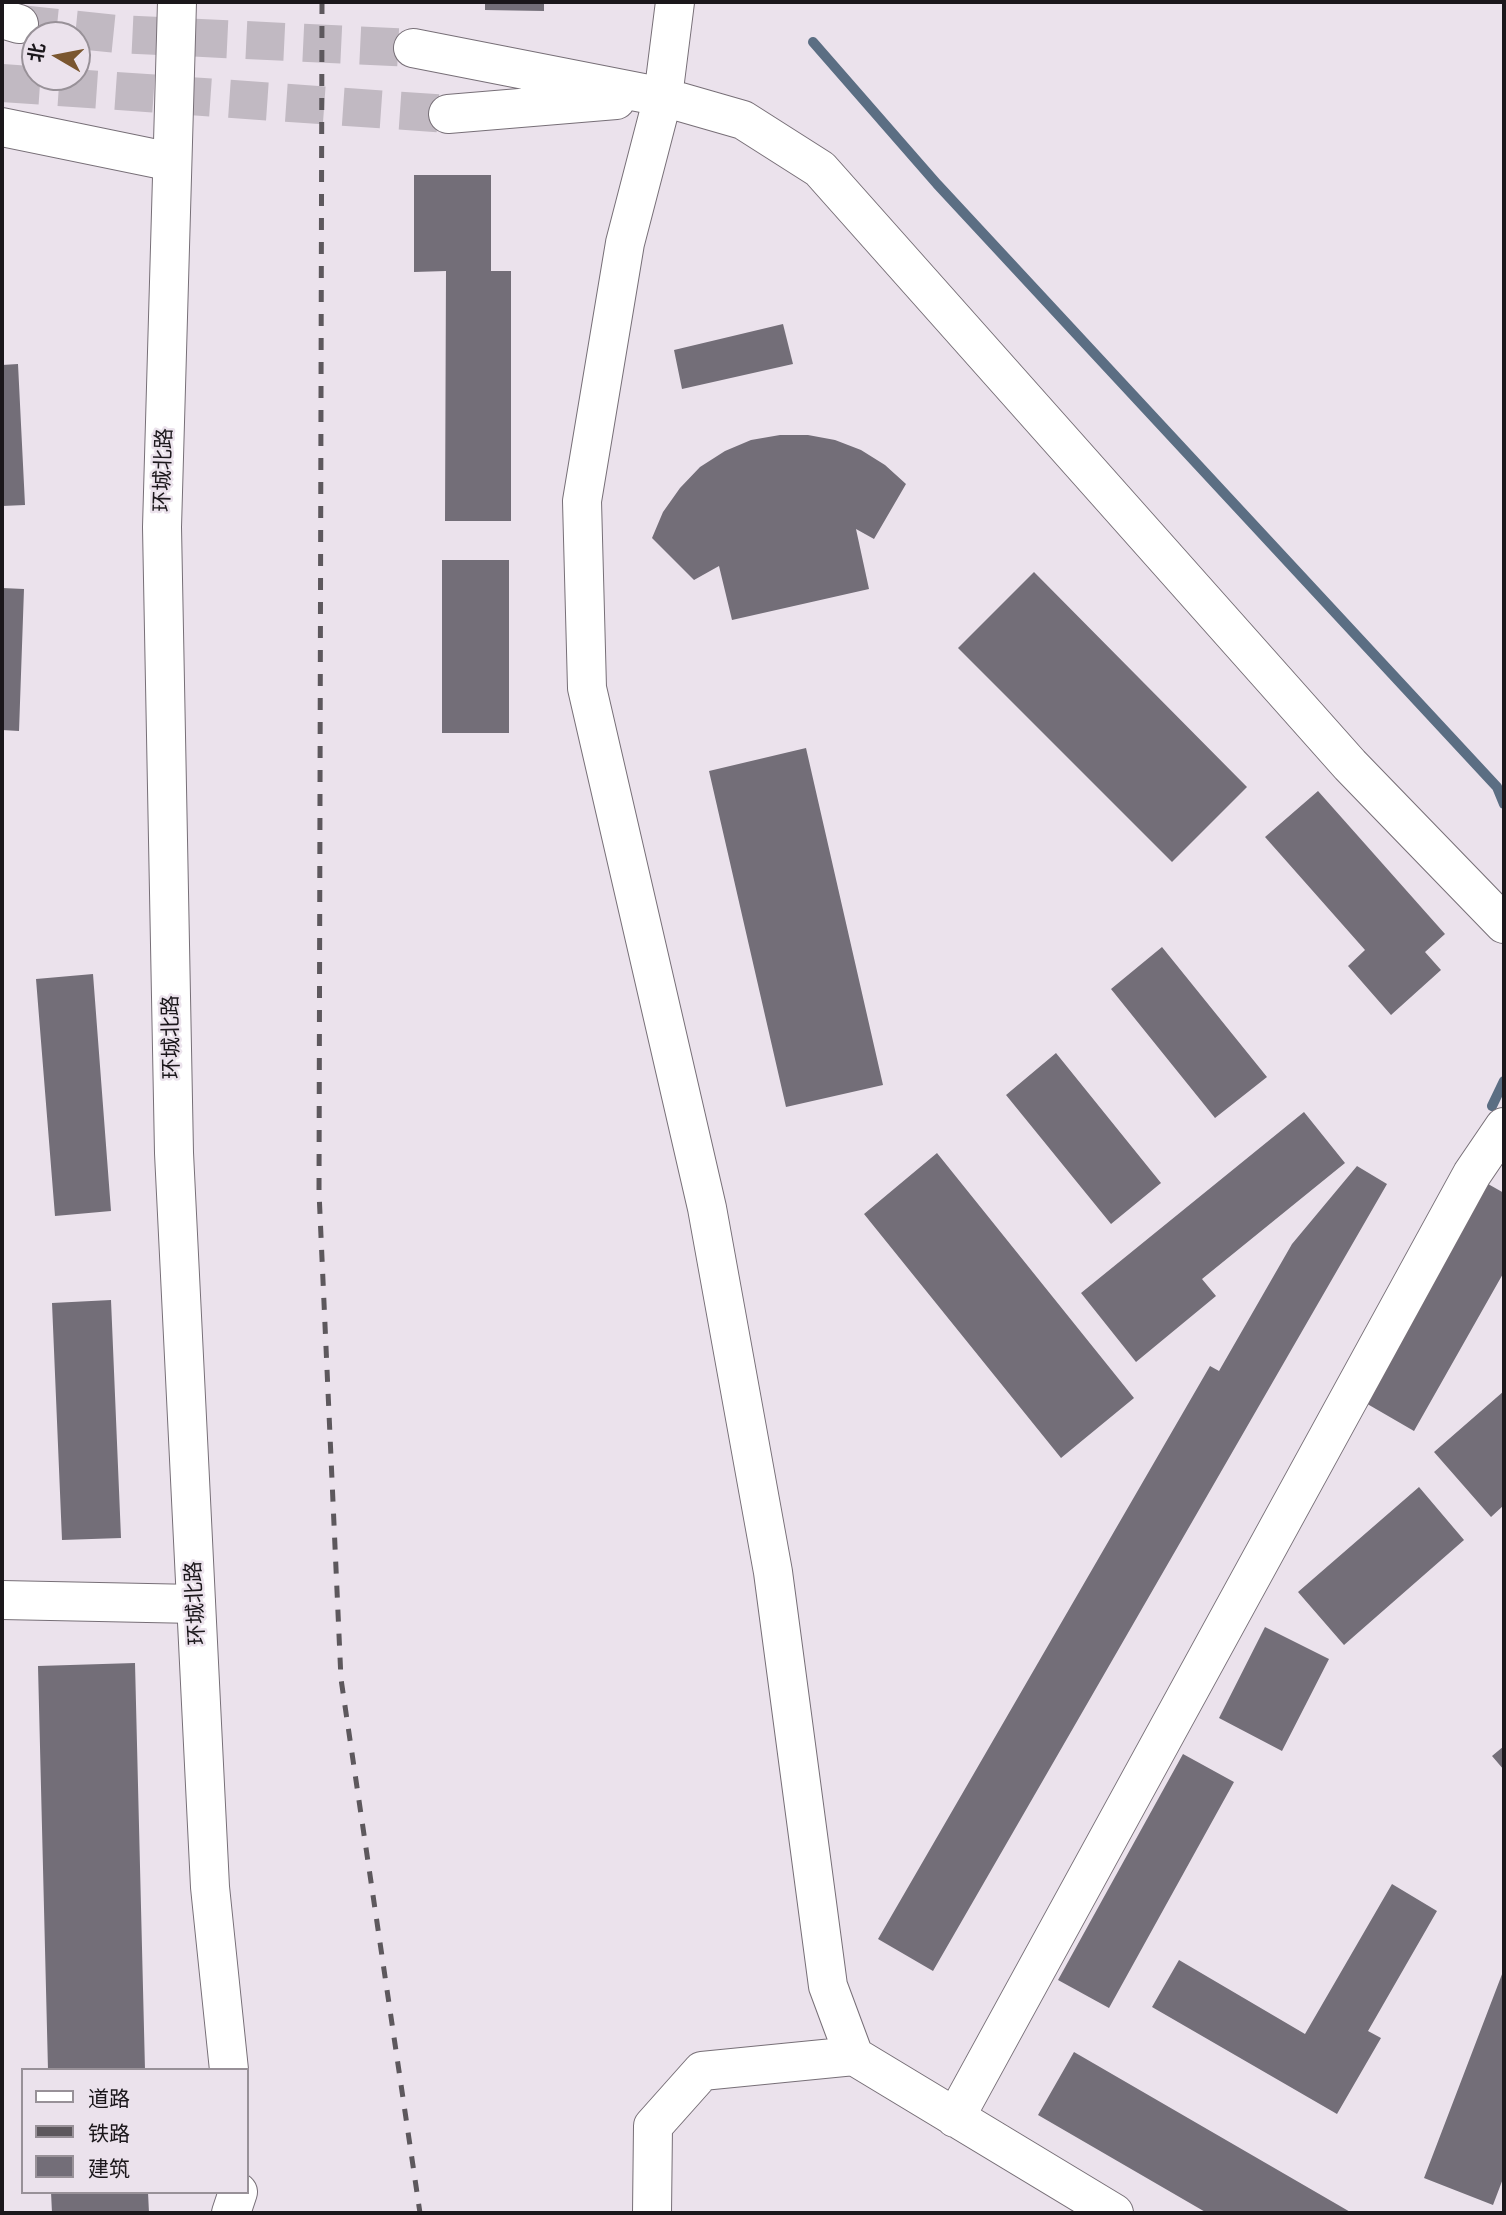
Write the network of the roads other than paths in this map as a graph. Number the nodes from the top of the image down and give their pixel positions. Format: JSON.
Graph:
{"nodes":[{"id":1,"x":177,"y":2,"type":"edge"},
{"id":2,"x":676,"y":2,"type":"edge"},
{"id":3,"x":413,"y":48,"type":"tunnel mouth"},
{"id":4,"x":663,"y":97,"type":"junction"},
{"id":5,"x":447,"y":114,"type":"tunnel mouth"},
{"id":6,"x":2,"y":127,"type":"edge"},
{"id":7,"x":172,"y":162,"type":"junction"},
{"id":8,"x":1504,"y":924,"type":"edge"},
{"id":9,"x":1504,"y":1127,"type":"edge"},
{"id":10,"x":2,"y":1600,"type":"edge"},
{"id":11,"x":196,"y":1604,"type":"junction"},
{"id":12,"x":854,"y":2056,"type":"junction"},
{"id":13,"x":229,"y":2068,"type":"edge"},
{"id":14,"x":956,"y":2118,"type":"junction"},
{"id":15,"x":237,"y":2194,"type":"edge"},
{"id":16,"x":231,"y":2213,"type":"edge"},
{"id":17,"x":652,"y":2213,"type":"edge"},
{"id":18,"x":1114,"y":2213,"type":"edge"}],
"edges":[{"from":1,"to":7,"type":"street","name":"环城北路"},
{"from":2,"to":4,"type":"street"},
{"from":3,"to":4,"type":"street"},
{"from":4,"to":5,"type":"street"},
{"from":4,"to":8,"type":"street"},
{"from":4,"to":12,"type":"street"},
{"from":6,"to":7,"type":"street"},
{"from":7,"to":11,"type":"street","name":"环城北路"},
{"from":9,"to":14,"type":"street"},
{"from":10,"to":11,"type":"street"},
{"from":11,"to":13,"type":"street","name":"环城北路"},
{"from":12,"to":14,"type":"street"},
{"from":12,"to":17,"type":"street"},
{"from":14,"to":18,"type":"street"},
{"from":15,"to":16,"type":"street"}]}
